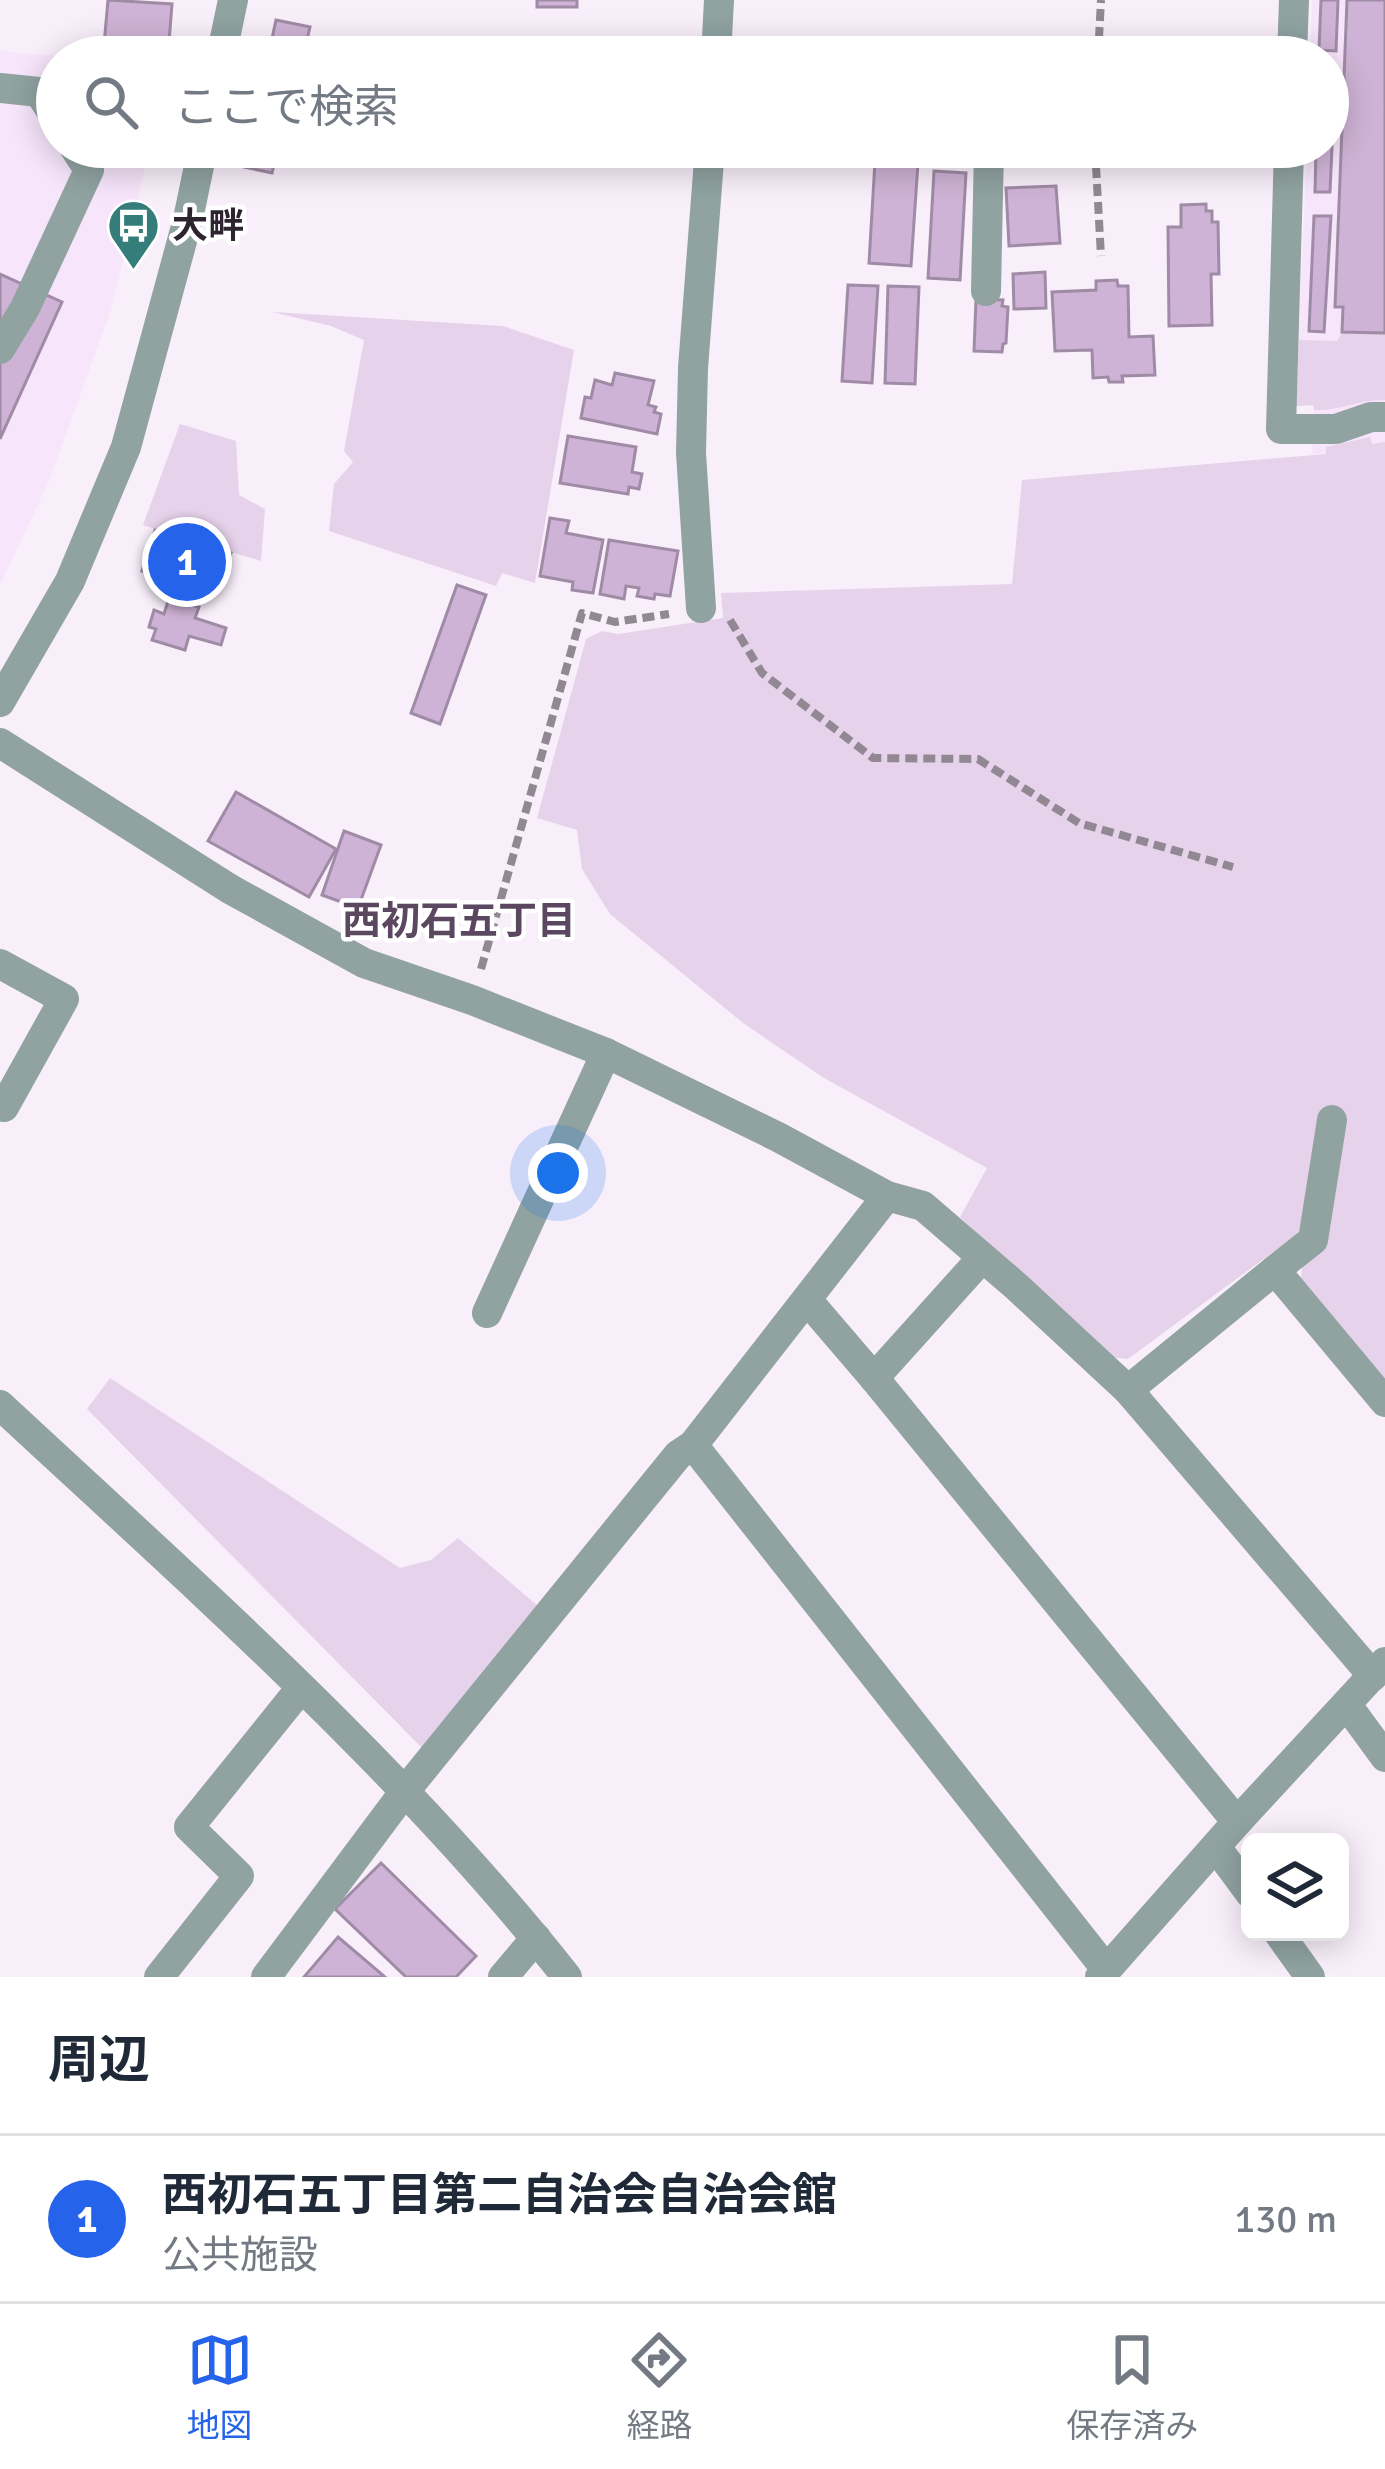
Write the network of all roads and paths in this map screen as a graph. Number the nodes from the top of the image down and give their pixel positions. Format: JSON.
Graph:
{"nodes":[{"id":1,"x":233,"y":0,"type":"edge"},
{"id":2,"x":719,"y":0,"type":"edge"},
{"id":3,"x":1101,"y":0,"type":"edge"},
{"id":4,"x":1294,"y":0,"type":"edge"},
{"id":5,"x":225,"y":36,"type":"edge"},
{"id":6,"x":717,"y":36,"type":"edge"},
{"id":7,"x":1099,"y":36,"type":"edge"},
{"id":8,"x":1293,"y":36,"type":"edge"},
{"id":9,"x":0,"y":88,"type":"edge"},
{"id":10,"x":36,"y":92,"type":"edge"},
{"id":11,"x":88,"y":168,"type":"edge"},
{"id":12,"x":198,"y":168,"type":"edge"},
{"id":13,"x":708,"y":168,"type":"edge"},
{"id":14,"x":989,"y":168,"type":"edge"},
{"id":15,"x":1096,"y":168,"type":"edge"},
{"id":16,"x":1288,"y":168,"type":"edge"},
{"id":17,"x":1102,"y":256,"type":"dead end"},
{"id":18,"x":986,"y":291,"type":"dead end"},
{"id":19,"x":0,"y":349,"type":"edge"},
{"id":20,"x":1385,"y":417,"type":"edge"},
{"id":21,"x":701,"y":608,"type":"junction"},
{"id":22,"x":0,"y":701,"type":"edge"},
{"id":23,"x":0,"y":743,"type":"edge"},
{"id":24,"x":1232,"y":867,"type":"dead end"},
{"id":25,"x":0,"y":964,"type":"edge"},
{"id":26,"x":472,"y":1000,"type":"junction"},
{"id":27,"x":606,"y":1053,"type":"junction"},
{"id":28,"x":4,"y":1107,"type":"dead end"},
{"id":29,"x":1332,"y":1120,"type":"dead end"},
{"id":30,"x":887,"y":1196,"type":"junction"},
{"id":31,"x":982,"y":1258,"type":"junction"},
{"id":32,"x":1275,"y":1270,"type":"junction"},
{"id":33,"x":808,"y":1301,"type":"junction"},
{"id":34,"x":488,"y":1313,"type":"dead end"},
{"id":35,"x":874,"y":1378,"type":"junction"},
{"id":36,"x":1128,"y":1390,"type":"junction"},
{"id":37,"x":1385,"y":1402,"type":"edge"},
{"id":38,"x":0,"y":1405,"type":"edge"},
{"id":39,"x":693,"y":1445,"type":"junction"},
{"id":40,"x":1379,"y":1669,"type":"edge"},
{"id":41,"x":301,"y":1688,"type":"junction"},
{"id":42,"x":1347,"y":1705,"type":"junction"},
{"id":43,"x":1385,"y":1757,"type":"edge"},
{"id":44,"x":405,"y":1792,"type":"junction"},
{"id":45,"x":1238,"y":1822,"type":"junction"},
{"id":46,"x":1216,"y":1846,"type":"junction"},
{"id":47,"x":1241,"y":1881,"type":"edge"},
{"id":48,"x":536,"y":1939,"type":"junction"},
{"id":49,"x":1284,"y":1941,"type":"edge"},
{"id":50,"x":1103,"y":1973,"type":"edge"},
{"id":51,"x":159,"y":1977,"type":"edge"},
{"id":52,"x":266,"y":1977,"type":"edge"},
{"id":53,"x":503,"y":1977,"type":"edge"},
{"id":54,"x":567,"y":1977,"type":"edge"},
{"id":55,"x":1310,"y":1977,"type":"edge"}],
"edges":[{"from":1,"to":5,"type":"street"},
{"from":2,"to":6,"type":"street"},
{"from":3,"to":7,"type":"path"},
{"from":4,"to":8,"type":"street"},
{"from":9,"to":10,"type":"street"},
{"from":11,"to":19,"type":"street"},
{"from":12,"to":22,"type":"street"},
{"from":13,"to":21,"type":"street"},
{"from":14,"to":18,"type":"street"},
{"from":15,"to":17,"type":"path"},
{"from":16,"to":20,"type":"street"},
{"from":21,"to":24,"type":"path"},
{"from":21,"to":26,"type":"path"},
{"from":23,"to":26,"type":"street"},
{"from":25,"to":28,"type":"street"},
{"from":26,"to":27,"type":"street"},
{"from":27,"to":30,"type":"street"},
{"from":27,"to":34,"type":"street"},
{"from":29,"to":32,"type":"street"},
{"from":30,"to":31,"type":"street"},
{"from":30,"to":33,"type":"street"},
{"from":31,"to":35,"type":"street"},
{"from":31,"to":36,"type":"street"},
{"from":32,"to":36,"type":"street"},
{"from":32,"to":37,"type":"street"},
{"from":33,"to":35,"type":"street"},
{"from":33,"to":39,"type":"street"},
{"from":35,"to":45,"type":"street"},
{"from":36,"to":40,"type":"street"},
{"from":38,"to":41,"type":"street"},
{"from":39,"to":44,"type":"street"},
{"from":39,"to":50,"type":"street"},
{"from":40,"to":42,"type":"street"},
{"from":41,"to":44,"type":"street"},
{"from":41,"to":51,"type":"street"},
{"from":42,"to":43,"type":"street"},
{"from":42,"to":45,"type":"street"},
{"from":44,"to":48,"type":"street"},
{"from":44,"to":52,"type":"street"},
{"from":45,"to":46,"type":"street"},
{"from":46,"to":47,"type":"street"},
{"from":46,"to":50,"type":"street"},
{"from":48,"to":53,"type":"street"},
{"from":48,"to":54,"type":"street"},
{"from":49,"to":55,"type":"street"}]}
